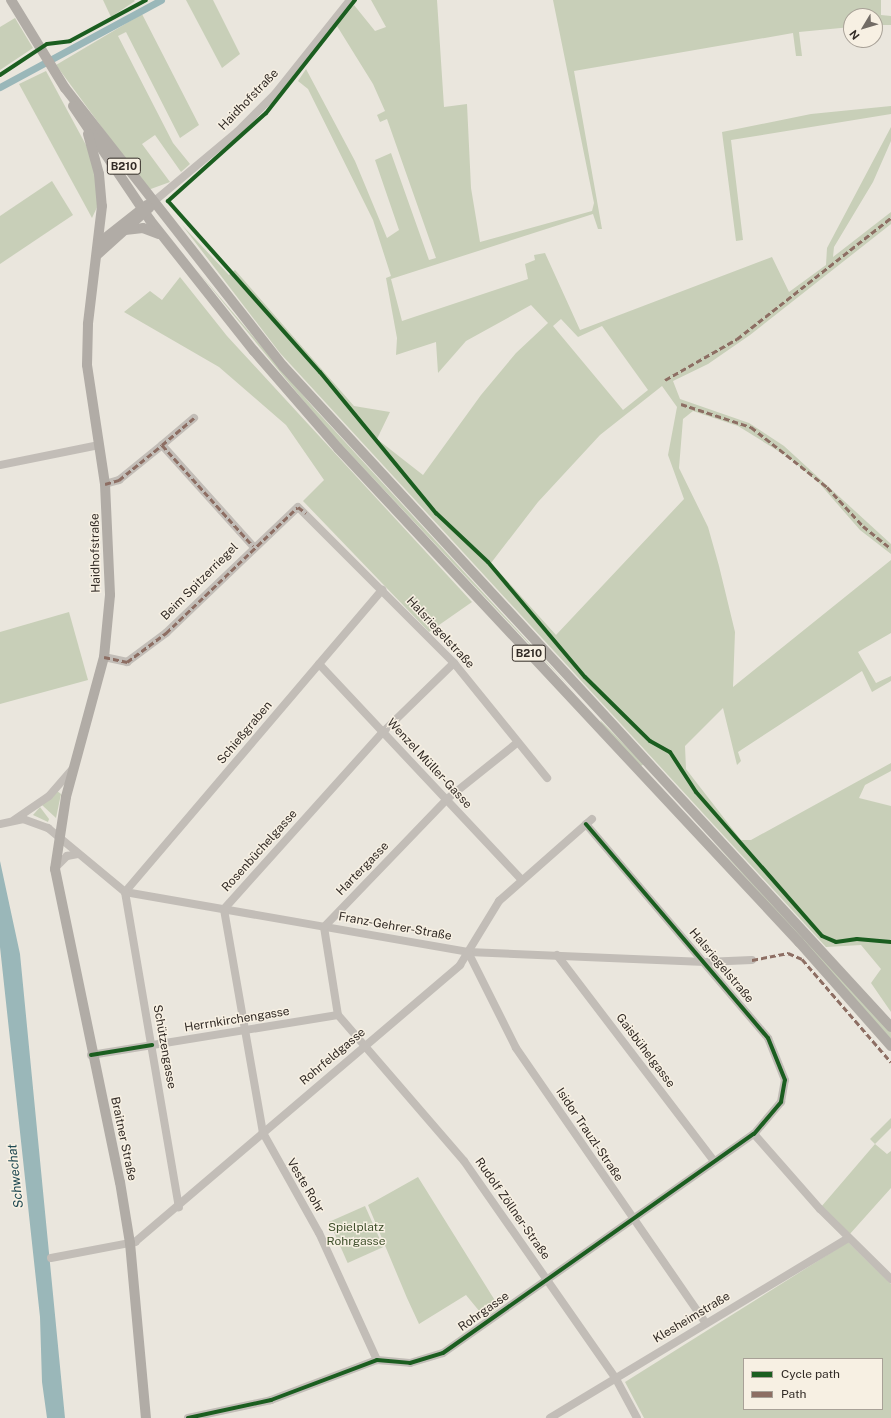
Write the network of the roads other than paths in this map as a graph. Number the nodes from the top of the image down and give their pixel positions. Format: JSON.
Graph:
{"nodes":[{"id":1,"x":11,"y":0,"type":"edge"},
{"id":2,"x":350,"y":0,"type":"edge"},
{"id":3,"x":65,"y":88,"type":"junction"},
{"id":4,"x":88,"y":134,"type":"junction"},
{"id":5,"x":152,"y":203,"type":"junction"},
{"id":6,"x":142,"y":211,"type":"junction"},
{"id":7,"x":121,"y":232,"type":"junction"},
{"id":8,"x":161,"y":234,"type":"junction"},
{"id":9,"x":98,"y":242,"type":"junction"},
{"id":10,"x":98,"y":254,"type":"junction"},
{"id":11,"x":194,"y":418,"type":"dead end"},
{"id":12,"x":99,"y":445,"type":"junction"},
{"id":13,"x":162,"y":445,"type":"junction"},
{"id":14,"x":0,"y":465,"type":"edge"},
{"id":15,"x":105,"y":484,"type":"junction"},
{"id":16,"x":306,"y":514,"type":"joint"},
{"id":17,"x":253,"y":546,"type":"junction"},
{"id":18,"x":382,"y":590,"type":"junction"},
{"id":19,"x":104,"y":657,"type":"junction"},
{"id":20,"x":454,"y":663,"type":"junction"},
{"id":21,"x":319,"y":664,"type":"junction"},
{"id":22,"x":383,"y":732,"type":"junction"},
{"id":23,"x":517,"y":743,"type":"junction"},
{"id":24,"x":75,"y":765,"type":"junction"},
{"id":25,"x":546,"y":778,"type":"dead end"},
{"id":26,"x":446,"y":799,"type":"junction"},
{"id":27,"x":14,"y":820,"type":"junction"},
{"id":28,"x":589,"y":822,"type":"joint"},
{"id":29,"x":0,"y":824,"type":"edge"},
{"id":30,"x":58,"y":834,"type":"junction"},
{"id":31,"x":78,"y":854,"type":"junction"},
{"id":32,"x":54,"y":869,"type":"junction"},
{"id":33,"x":522,"y":880,"type":"junction"},
{"id":34,"x":125,"y":892,"type":"junction"},
{"id":35,"x":224,"y":909,"type":"junction"},
{"id":36,"x":324,"y":927,"type":"junction"},
{"id":37,"x":468,"y":952,"type":"junction"},
{"id":38,"x":556,"y":955,"type":"junction"},
{"id":39,"x":752,"y":960,"type":"dead end"},
{"id":40,"x":706,"y":962,"type":"junction"},
{"id":41,"x":338,"y":1015,"type":"junction"},
{"id":42,"x":891,"y":1027,"type":"edge"},
{"id":43,"x":244,"y":1031,"type":"junction"},
{"id":44,"x":152,"y":1045,"type":"junction"},
{"id":45,"x":364,"y":1046,"type":"junction"},
{"id":46,"x":891,"y":1046,"type":"edge"},
{"id":47,"x":91,"y":1055,"type":"junction"},
{"id":48,"x":263,"y":1133,"type":"junction"},
{"id":49,"x":754,"y":1134,"type":"junction"},
{"id":50,"x":714,"y":1161,"type":"junction"},
{"id":51,"x":179,"y":1207,"type":"junction"},
{"id":52,"x":633,"y":1219,"type":"junction"},
{"id":53,"x":848,"y":1238,"type":"junction"},
{"id":54,"x":130,"y":1243,"type":"junction"},
{"id":55,"x":51,"y":1258,"type":"dead end"},
{"id":56,"x":891,"y":1279,"type":"edge"},
{"id":57,"x":547,"y":1280,"type":"junction"},
{"id":58,"x":706,"y":1323,"type":"junction"},
{"id":59,"x":377,"y":1360,"type":"junction"},
{"id":60,"x":616,"y":1379,"type":"junction"},
{"id":61,"x":146,"y":1418,"type":"edge"},
{"id":62,"x":188,"y":1418,"type":"edge"},
{"id":63,"x":550,"y":1418,"type":"edge"},
{"id":64,"x":637,"y":1418,"type":"edge"}],
"edges":[{"from":1,"to":3,"type":"main road","number":"B210"},
{"from":2,"to":5,"type":"street","name":"Haidhofstraße"},
{"from":3,"to":4,"type":"main road","number":"B210"},
{"from":3,"to":5,"type":"main road","number":"B210"},
{"from":4,"to":6,"type":"main road","number":"B210"},
{"from":4,"to":9,"type":"main road","name":"Haidhofstraße"},
{"from":5,"to":6,"type":"main road","name":"Haidhofstraße"},
{"from":5,"to":42,"type":"main road","number":"B210"},
{"from":6,"to":7,"type":"main road","name":"Haidhofstraße"},
{"from":6,"to":8,"type":"main road","number":"B210"},
{"from":6,"to":9,"type":"main road","name":"Haidhofstraße"},
{"from":7,"to":8,"type":"main road"},
{"from":7,"to":10,"type":"main road","name":"Haidhofstraße"},
{"from":8,"to":46,"type":"main road","number":"B210"},
{"from":9,"to":10,"type":"main road","name":"Haidhofstraße"},
{"from":10,"to":12,"type":"main road","name":"Haidhofstraße"},
{"from":11,"to":13,"type":"street"},
{"from":12,"to":14,"type":"street"},
{"from":12,"to":15,"type":"main road","name":"Haidhofstraße"},
{"from":13,"to":15,"type":"street"},
{"from":13,"to":17,"type":"street"},
{"from":15,"to":19,"type":"main road","name":"Haidhofstraße"},
{"from":16,"to":17,"type":"street","name":"Beim Spitzerriegel"},
{"from":16,"to":18,"type":"street","name":"Halsriegelstraße"},
{"from":17,"to":19,"type":"street","name":"Beim Spitzerriegel"},
{"from":18,"to":20,"type":"street","name":"Halsriegelstraße"},
{"from":18,"to":21,"type":"street","name":"Schießgraben"},
{"from":19,"to":24,"type":"main road","name":"Haidhofstraße"},
{"from":20,"to":22,"type":"street","name":"Rosenbüchelgasse"},
{"from":20,"to":23,"type":"street","name":"Halsriegelstraße"},
{"from":21,"to":22,"type":"street","name":"Wenzel Müller-Gasse"},
{"from":21,"to":34,"type":"street","name":"Schießgraben"},
{"from":22,"to":26,"type":"street","name":"Wenzel Müller-Gasse"},
{"from":22,"to":35,"type":"street","name":"Rosenbüchelgasse"},
{"from":23,"to":25,"type":"street","name":"Halsriegelstraße"},
{"from":23,"to":26,"type":"street","name":"Hartergasse"},
{"from":24,"to":27,"type":"street","name":"Haidhofstraße"},
{"from":24,"to":30,"type":"main road","name":"Braitner Straße"},
{"from":26,"to":33,"type":"street","name":"Wenzel Müller-Gasse"},
{"from":26,"to":36,"type":"street","name":"Hartergasse"},
{"from":27,"to":29,"type":"street"},
{"from":27,"to":30,"type":"street","name":"Franz-Gehrer-Straße"},
{"from":28,"to":33,"type":"street","name":"Rohrfeldgasse"},
{"from":28,"to":40,"type":"street","name":"Halsriegelstraße"},
{"from":30,"to":31,"type":"street","name":"Franz-Gehrer-Straße"},
{"from":30,"to":32,"type":"main road","name":"Braitner Straße"},
{"from":31,"to":32,"type":"street"},
{"from":31,"to":34,"type":"street","name":"Franz-Gehrer-Straße"},
{"from":32,"to":47,"type":"main road","name":"Braitner Straße"},
{"from":33,"to":37,"type":"street","name":"Rohrfeldgasse"},
{"from":34,"to":35,"type":"street","name":"Franz-Gehrer-Straße"},
{"from":34,"to":44,"type":"street","name":"Schützengasse"},
{"from":35,"to":36,"type":"street","name":"Franz-Gehrer-Straße"},
{"from":35,"to":43,"type":"street","name":"Rosenbüchelgasse"},
{"from":36,"to":37,"type":"street","name":"Franz-Gehrer-Straße"},
{"from":36,"to":41,"type":"street"},
{"from":37,"to":38,"type":"street","name":"Franz-Gehrer-Straße"},
{"from":37,"to":45,"type":"street","name":"Rohrfeldgasse"},
{"from":37,"to":52,"type":"street","name":"Isidor Trauzl-Straße"},
{"from":38,"to":40,"type":"street","name":"Franz-Gehrer-Straße"},
{"from":38,"to":50,"type":"street","name":"Gaisbühelgasse"},
{"from":39,"to":40,"type":"street","name":"Franz-Gehrer-Straße"},
{"from":40,"to":49,"type":"street","name":"Halsriegelstraße"},
{"from":41,"to":43,"type":"street","name":"Herrnkirchengasse"},
{"from":41,"to":45,"type":"street"},
{"from":43,"to":44,"type":"street","name":"Herrnkirchengasse"},
{"from":43,"to":48,"type":"street","name":"Rosenbüchelgasse"},
{"from":44,"to":47,"type":"street","name":"Herrnkirchengasse"},
{"from":44,"to":51,"type":"street","name":"Schützengasse"},
{"from":45,"to":48,"type":"street","name":"Rohrfeldgasse"},
{"from":45,"to":57,"type":"street","name":"Rudolf Zöllner-Straße"},
{"from":47,"to":54,"type":"main road","name":"Braitner Straße"},
{"from":48,"to":51,"type":"street","name":"Rohrfeldgasse"},
{"from":48,"to":59,"type":"street","name":"Veste Rohr"},
{"from":49,"to":50,"type":"street","name":"Rohrgasse"},
{"from":49,"to":53,"type":"street"},
{"from":50,"to":52,"type":"street","name":"Rohrgasse"},
{"from":51,"to":54,"type":"street","name":"Rohrfeldgasse"},
{"from":52,"to":57,"type":"street","name":"Rohrgasse"},
{"from":52,"to":58,"type":"street","name":"Isidor Trauzl-Straße"},
{"from":53,"to":56,"type":"street"},
{"from":53,"to":58,"type":"street","name":"Klesheimstraße"},
{"from":54,"to":55,"type":"street","name":"Rohrfeldgasse"},
{"from":54,"to":61,"type":"main road","name":"Braitner Straße"},
{"from":57,"to":59,"type":"street","name":"Rohrgasse"},
{"from":57,"to":60,"type":"street","name":"Rudolf Zöllner-Straße"},
{"from":58,"to":60,"type":"street","name":"Klesheimstraße"},
{"from":59,"to":62,"type":"street","name":"Rohrgasse"},
{"from":60,"to":63,"type":"street","name":"Klesheimstraße"},
{"from":60,"to":64,"type":"street","name":"Rudolf Zöllner-Straße"}]}
